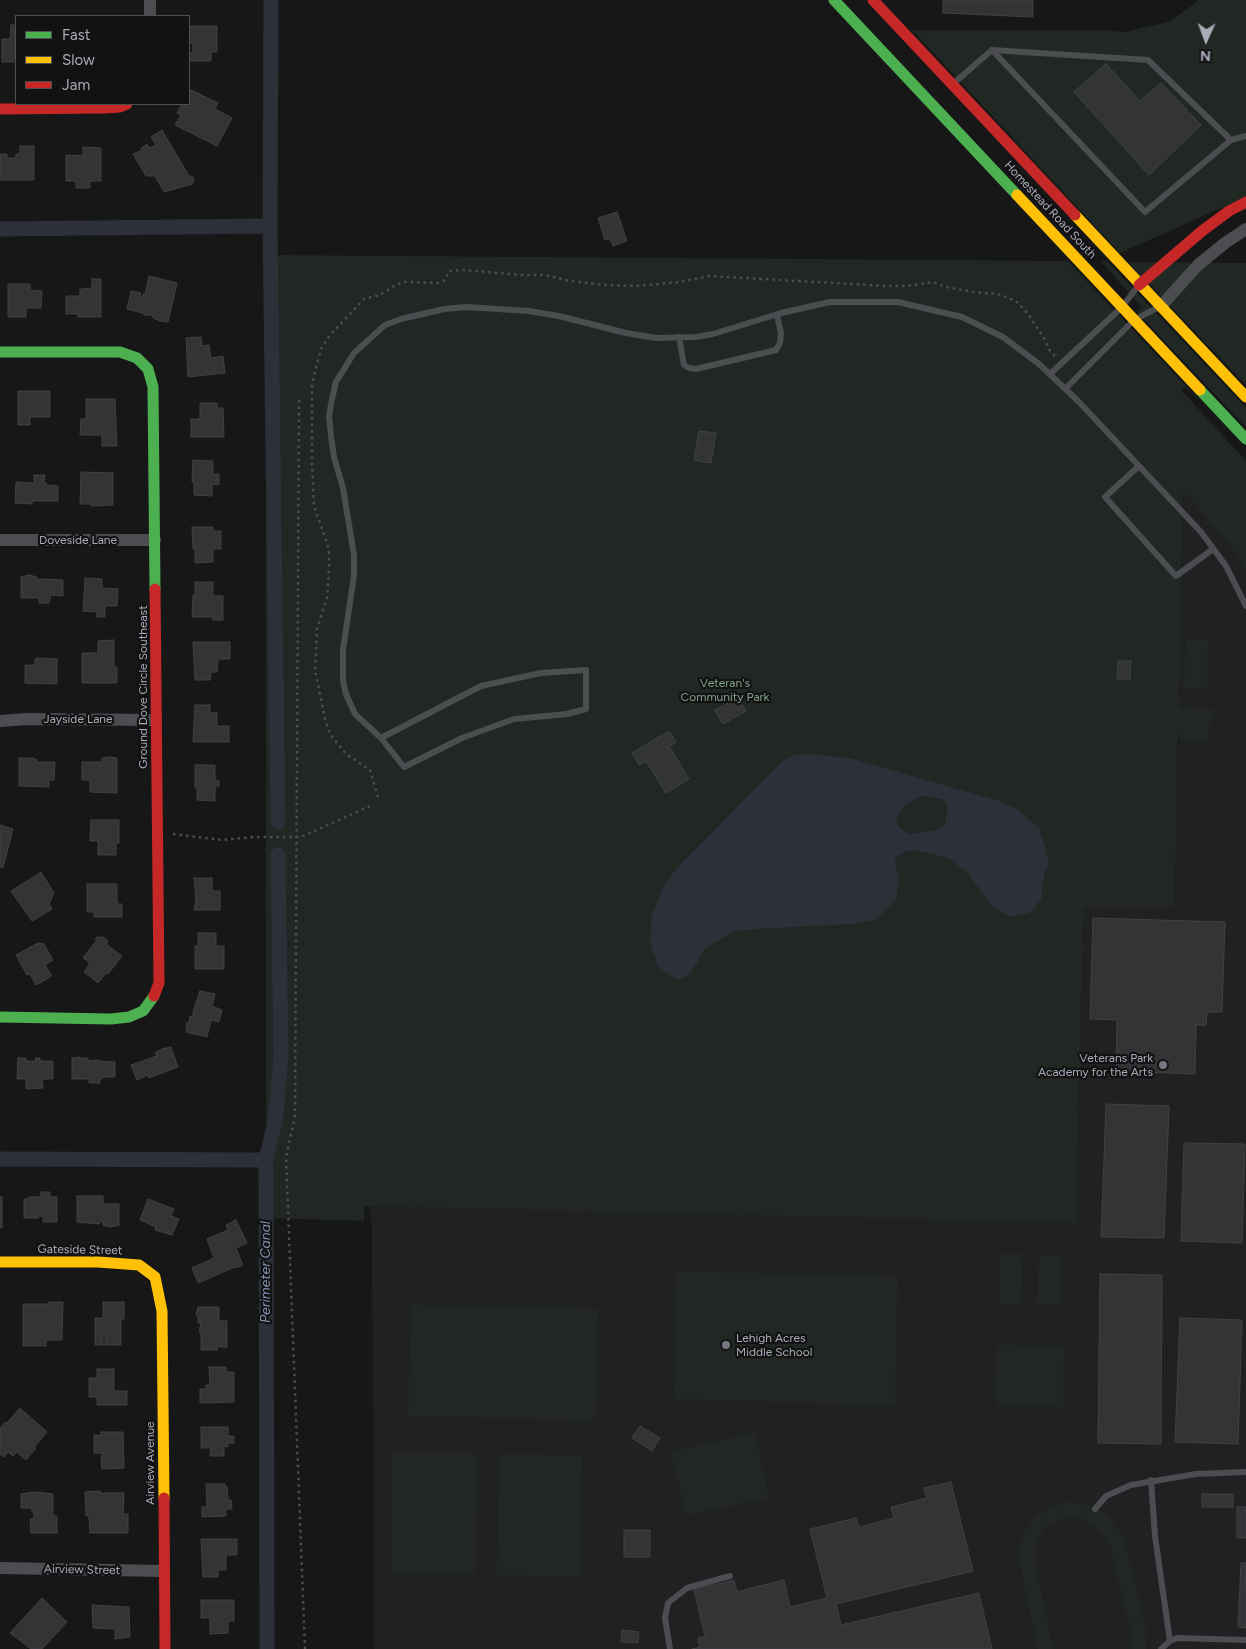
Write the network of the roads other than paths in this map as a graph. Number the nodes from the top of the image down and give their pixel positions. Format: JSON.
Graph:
{"nodes":[{"id":1,"x":150,"y":0,"type":"edge"},
{"id":2,"x":834,"y":0,"type":"edge"},
{"id":3,"x":844,"y":0,"type":"edge"},
{"id":4,"x":873,"y":0,"type":"edge"},
{"id":5,"x":847,"y":13,"type":"junction"},
{"id":6,"x":150,"y":15,"type":"edge"},
{"id":7,"x":992,"y":50,"type":"junction"},
{"id":8,"x":952,"y":85,"type":"junction"},
{"id":9,"x":125,"y":105,"type":"edge"},
{"id":10,"x":0,"y":108,"type":"edge"},
{"id":11,"x":1246,"y":136,"type":"edge"},
{"id":12,"x":1231,"y":140,"type":"junction"},
{"id":13,"x":1246,"y":202,"type":"edge"},
{"id":14,"x":1246,"y":229,"type":"edge"},
{"id":15,"x":1139,"y":285,"type":"junction"},
{"id":16,"x":1161,"y":306,"type":"junction"},
{"id":17,"x":1122,"y":307,"type":"junction"},
{"id":18,"x":777,"y":315,"type":"junction"},
{"id":19,"x":1134,"y":320,"type":"junction"},
{"id":20,"x":679,"y":337,"type":"junction"},
{"id":21,"x":0,"y":352,"type":"edge"},
{"id":22,"x":1050,"y":374,"type":"junction"},
{"id":23,"x":1065,"y":389,"type":"junction"},
{"id":24,"x":1246,"y":397,"type":"edge"},
{"id":25,"x":1246,"y":439,"type":"edge"},
{"id":26,"x":1139,"y":466,"type":"junction"},
{"id":27,"x":0,"y":540,"type":"edge"},
{"id":28,"x":156,"y":540,"type":"junction"},
{"id":29,"x":1213,"y":550,"type":"junction"},
{"id":30,"x":1246,"y":606,"type":"edge"},
{"id":31,"x":156,"y":720,"type":"junction"},
{"id":32,"x":0,"y":721,"type":"edge"},
{"id":33,"x":381,"y":738,"type":"junction"},
{"id":34,"x":0,"y":1017,"type":"edge"},
{"id":35,"x":0,"y":1262,"type":"edge"},
{"id":36,"x":154,"y":1277,"type":"joint"},
{"id":37,"x":1246,"y":1472,"type":"edge"},
{"id":38,"x":1151,"y":1480,"type":"junction"},
{"id":39,"x":1096,"y":1509,"type":"dead end"},
{"id":40,"x":0,"y":1568,"type":"edge"},
{"id":41,"x":164,"y":1571,"type":"junction"},
{"id":42,"x":730,"y":1576,"type":"dead end"},
{"id":43,"x":1246,"y":1640,"type":"edge"},
{"id":44,"x":1170,"y":1641,"type":"junction"},
{"id":45,"x":165,"y":1649,"type":"edge"},
{"id":46,"x":670,"y":1649,"type":"edge"},
{"id":47,"x":1161,"y":1649,"type":"edge"}],
"edges":[{"from":1,"to":6,"type":"street"},
{"from":2,"to":5,"type":"street","name":"Homestead Road South"},
{"from":3,"to":5,"type":"street"},
{"from":4,"to":8,"type":"street","name":"Homestead Road South"},
{"from":5,"to":17,"type":"street","name":"Homestead Road South"},
{"from":7,"to":8,"type":"lane"},
{"from":7,"to":12,"type":"lane"},
{"from":7,"to":12,"type":"lane"},
{"from":8,"to":15,"type":"street","name":"Homestead Road South"},
{"from":9,"to":10,"type":"street"},
{"from":11,"to":12,"type":"lane"},
{"from":13,"to":15,"type":"street"},
{"from":14,"to":16,"type":"street"},
{"from":15,"to":16,"type":"street","name":"Homestead Road South"},
{"from":15,"to":17,"type":"lane"},
{"from":16,"to":19,"type":"lane"},
{"from":16,"to":24,"type":"street","name":"Homestead Road South"},
{"from":17,"to":19,"type":"street","name":"Homestead Road South"},
{"from":17,"to":22,"type":"lane"},
{"from":18,"to":20,"type":"lane"},
{"from":18,"to":20,"type":"lane"},
{"from":18,"to":22,"type":"lane"},
{"from":19,"to":23,"type":"lane"},
{"from":19,"to":25,"type":"street","name":"Homestead Road South"},
{"from":20,"to":33,"type":"lane"},
{"from":21,"to":28,"type":"street","name":"Ground Dove Circle Southeast"},
{"from":22,"to":23,"type":"lane"},
{"from":23,"to":26,"type":"lane"},
{"from":26,"to":29,"type":"lane"},
{"from":26,"to":29,"type":"lane"},
{"from":27,"to":28,"type":"street","name":"Doveside Lane"},
{"from":28,"to":31,"type":"street","name":"Ground Dove Circle Southeast"},
{"from":29,"to":30,"type":"lane"},
{"from":31,"to":32,"type":"street","name":"Jayside Lane"},
{"from":31,"to":34,"type":"street","name":"Ground Dove Circle Southeast"},
{"from":33,"to":33,"type":"lane"},
{"from":35,"to":36,"type":"street","name":"Gateside Street"},
{"from":36,"to":41,"type":"street","name":"Airview Avenue"},
{"from":37,"to":38,"type":"lane"},
{"from":38,"to":39,"type":"lane"},
{"from":38,"to":44,"type":"lane"},
{"from":40,"to":41,"type":"street","name":"Airview Street"},
{"from":41,"to":45,"type":"street","name":"Airview Avenue"},
{"from":42,"to":46,"type":"lane"},
{"from":43,"to":44,"type":"lane"},
{"from":44,"to":47,"type":"lane"}]}
